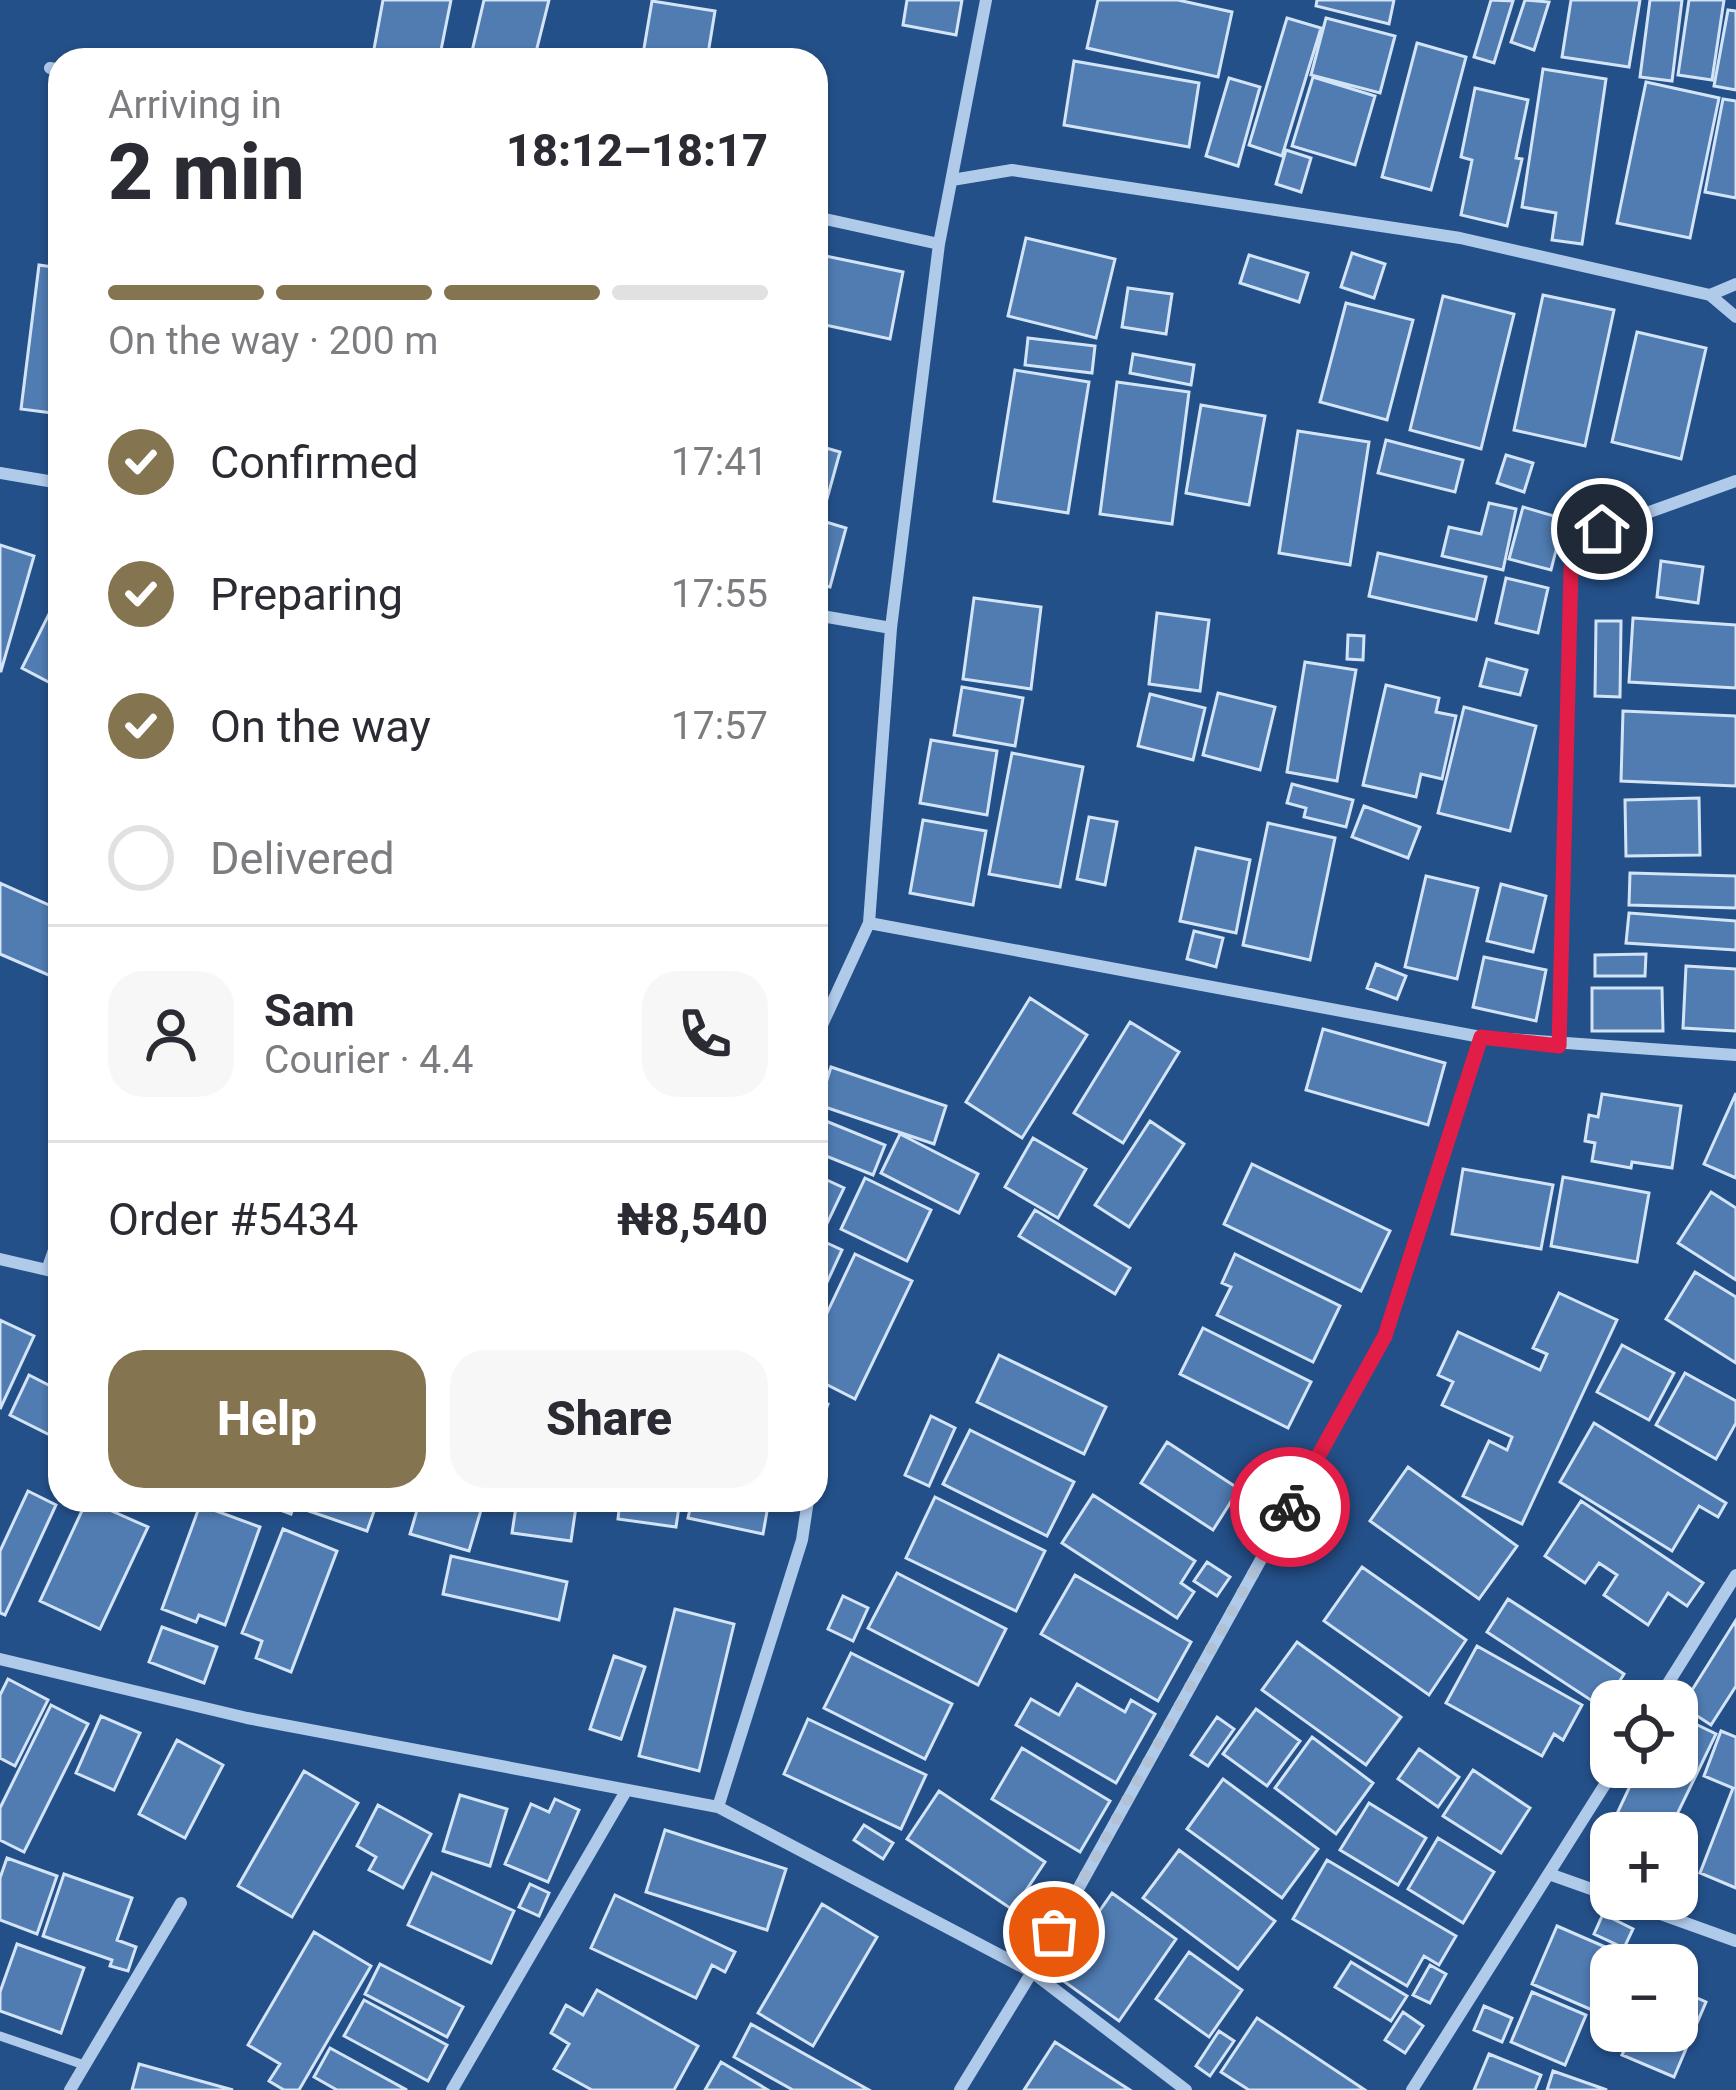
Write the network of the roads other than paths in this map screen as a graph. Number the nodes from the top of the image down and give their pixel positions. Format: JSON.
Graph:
{"nodes":[{"id":1,"x":986,"y":0,"type":"edge"},
{"id":2,"x":952,"y":180,"type":"junction"},
{"id":3,"x":828,"y":221,"type":"edge"},
{"id":4,"x":940,"y":244,"type":"junction"},
{"id":5,"x":1736,"y":284,"type":"edge"},
{"id":6,"x":1710,"y":296,"type":"junction"},
{"id":7,"x":1736,"y":317,"type":"edge"},
{"id":8,"x":0,"y":472,"type":"edge"},
{"id":9,"x":48,"y":481,"type":"edge"},
{"id":10,"x":1736,"y":481,"type":"edge"},
{"id":11,"x":828,"y":617,"type":"edge"},
{"id":12,"x":891,"y":628,"type":"junction"},
{"id":13,"x":869,"y":923,"type":"junction"},
{"id":14,"x":828,"y":1012,"type":"edge"},
{"id":15,"x":1481,"y":1037,"type":"junction"},
{"id":16,"x":1559,"y":1046,"type":"junction"},
{"id":17,"x":1736,"y":1055,"type":"edge"},
{"id":18,"x":0,"y":1259,"type":"edge"},
{"id":19,"x":48,"y":1271,"type":"edge"},
{"id":20,"x":806,"y":1512,"type":"edge"},
{"id":21,"x":1736,"y":1575,"type":"edge"},
{"id":22,"x":0,"y":1659,"type":"edge"},
{"id":23,"x":1670,"y":1680,"type":"edge"},
{"id":24,"x":1603,"y":1788,"type":"edge"},
{"id":25,"x":626,"y":1791,"type":"junction"},
{"id":26,"x":718,"y":1807,"type":"junction"},
{"id":27,"x":1549,"y":1874,"type":"junction"},
{"id":28,"x":1590,"y":1889,"type":"edge"},
{"id":29,"x":181,"y":1903,"type":"dead end"},
{"id":30,"x":1677,"y":1920,"type":"edge"},
{"id":31,"x":1736,"y":1941,"type":"edge"},
{"id":32,"x":1032,"y":1972,"type":"junction"},
{"id":33,"x":0,"y":2036,"type":"edge"},
{"id":34,"x":84,"y":2065,"type":"junction"},
{"id":35,"x":70,"y":2090,"type":"edge"},
{"id":36,"x":452,"y":2090,"type":"edge"},
{"id":37,"x":960,"y":2090,"type":"edge"},
{"id":38,"x":1186,"y":2090,"type":"edge"},
{"id":39,"x":1412,"y":2090,"type":"edge"}],
"edges":[{"from":1,"to":2,"type":"street"},
{"from":2,"to":4,"type":"street"},
{"from":2,"to":6,"type":"street"},
{"from":3,"to":4,"type":"street"},
{"from":4,"to":12,"type":"street"},
{"from":5,"to":6,"type":"street"},
{"from":6,"to":7,"type":"street"},
{"from":8,"to":9,"type":"street"},
{"from":10,"to":16,"type":"street"},
{"from":11,"to":12,"type":"street"},
{"from":12,"to":13,"type":"street"},
{"from":13,"to":14,"type":"street"},
{"from":13,"to":15,"type":"street"},
{"from":15,"to":16,"type":"street"},
{"from":15,"to":32,"type":"street"},
{"from":16,"to":17,"type":"street"},
{"from":18,"to":19,"type":"street"},
{"from":20,"to":26,"type":"street"},
{"from":21,"to":23,"type":"street"},
{"from":22,"to":25,"type":"street"},
{"from":24,"to":27,"type":"street"},
{"from":25,"to":26,"type":"street"},
{"from":25,"to":36,"type":"street"},
{"from":26,"to":32,"type":"street"},
{"from":27,"to":28,"type":"street"},
{"from":27,"to":39,"type":"street"},
{"from":29,"to":34,"type":"street"},
{"from":30,"to":31,"type":"street"},
{"from":32,"to":37,"type":"street"},
{"from":32,"to":38,"type":"street"},
{"from":33,"to":34,"type":"lane"},
{"from":34,"to":35,"type":"street"}]}
